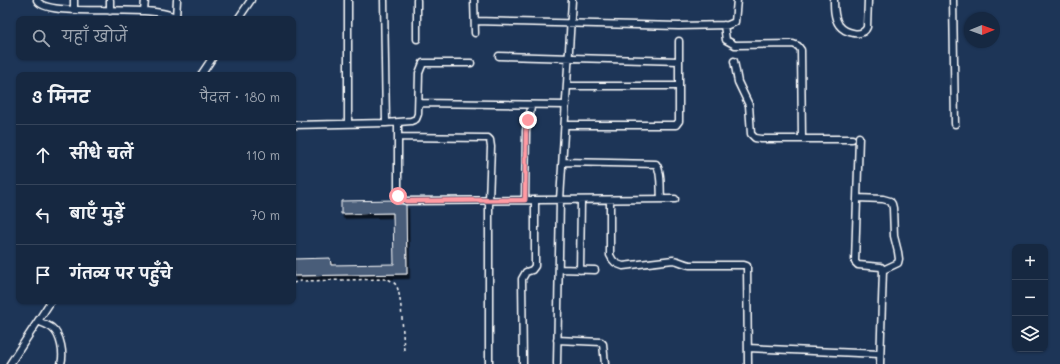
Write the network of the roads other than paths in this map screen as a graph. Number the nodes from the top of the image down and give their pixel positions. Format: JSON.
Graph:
{"nodes":[{"id":1,"x":37,"y":0,"type":"edge"},
{"id":2,"x":74,"y":0,"type":"edge"},
{"id":3,"x":110,"y":0,"type":"edge"},
{"id":4,"x":144,"y":0,"type":"edge"},
{"id":5,"x":177,"y":0,"type":"edge"},
{"id":6,"x":251,"y":0,"type":"edge"},
{"id":7,"x":348,"y":0,"type":"edge"},
{"id":8,"x":384,"y":0,"type":"edge"},
{"id":9,"x":417,"y":0,"type":"edge"},
{"id":10,"x":474,"y":0,"type":"edge"},
{"id":11,"x":572,"y":0,"type":"edge"},
{"id":12,"x":737,"y":0,"type":"edge"},
{"id":13,"x":834,"y":0,"type":"edge"},
{"id":14,"x":868,"y":0,"type":"edge"},
{"id":15,"x":953,"y":0,"type":"edge"},
{"id":16,"x":74,"y":10,"type":"junction"},
{"id":17,"x":110,"y":10,"type":"junction"},
{"id":18,"x":144,"y":11,"type":"junction"},
{"id":19,"x":172,"y":16,"type":"edge"},
{"id":20,"x":177,"y":16,"type":"edge"},
{"id":21,"x":240,"y":16,"type":"edge"},
{"id":22,"x":475,"y":21,"type":"junction"},
{"id":23,"x":570,"y":24,"type":"junction"},
{"id":24,"x":724,"y":25,"type":"junction"},
{"id":25,"x":475,"y":33,"type":"dead end"},
{"id":26,"x":417,"y":39,"type":"dead end"},
{"id":27,"x":679,"y":41,"type":"dead end"},
{"id":28,"x":499,"y":56,"type":"dead end"},
{"id":29,"x":569,"y":58,"type":"junction"},
{"id":30,"x":211,"y":60,"type":"edge"},
{"id":31,"x":679,"y":61,"type":"junction"},
{"id":32,"x":734,"y":61,"type":"dead end"},
{"id":33,"x":471,"y":63,"type":"dead end"},
{"id":34,"x":203,"y":72,"type":"edge"},
{"id":35,"x":567,"y":86,"type":"junction"},
{"id":36,"x":678,"y":86,"type":"junction"},
{"id":37,"x":419,"y":103,"type":"junction"},
{"id":38,"x":531,"y":104,"type":"junction"},
{"id":39,"x":566,"y":105,"type":"junction"},
{"id":40,"x":398,"y":122,"type":"junction"},
{"id":41,"x":386,"y":123,"type":"junction"},
{"id":42,"x":296,"y":124,"type":"edge"},
{"id":43,"x":348,"y":124,"type":"junction"},
{"id":44,"x":955,"y":124,"type":"dead end"},
{"id":45,"x":565,"y":125,"type":"junction"},
{"id":46,"x":398,"y":137,"type":"junction"},
{"id":47,"x":859,"y":137,"type":"dead end"},
{"id":48,"x":802,"y":139,"type":"junction"},
{"id":49,"x":852,"y":139,"type":"dead end"},
{"id":50,"x":562,"y":162,"type":"junction"},
{"id":51,"x":857,"y":198,"type":"junction"},
{"id":52,"x":661,"y":199,"type":"junction"},
{"id":53,"x":675,"y":199,"type":"dead end"},
{"id":54,"x":525,"y":200,"type":"junction"},
{"id":55,"x":535,"y":200,"type":"junction"},
{"id":56,"x":560,"y":200,"type":"junction"},
{"id":57,"x":581,"y":200,"type":"junction"},
{"id":58,"x":610,"y":200,"type":"junction"},
{"id":59,"x":489,"y":201,"type":"junction"},
{"id":60,"x":559,"y":268,"type":"junction"},
{"id":61,"x":580,"y":270,"type":"junction"},
{"id":62,"x":595,"y":270,"type":"dead end"},
{"id":63,"x":883,"y":270,"type":"junction"},
{"id":64,"x":49,"y":304,"type":"edge"},
{"id":65,"x":38,"y":321,"type":"junction"},
{"id":66,"x":557,"y":340,"type":"junction"},
{"id":67,"x":748,"y":348,"type":"junction"},
{"id":68,"x":880,"y":354,"type":"junction"},
{"id":69,"x":10,"y":364,"type":"edge"},
{"id":70,"x":61,"y":364,"type":"edge"},
{"id":71,"x":489,"y":364,"type":"edge"},
{"id":72,"x":522,"y":364,"type":"edge"},
{"id":73,"x":557,"y":364,"type":"edge"},
{"id":74,"x":605,"y":364,"type":"edge"},
{"id":75,"x":748,"y":364,"type":"edge"},
{"id":76,"x":880,"y":364,"type":"edge"}],
"edges":[{"from":1,"to":16,"type":"street"},
{"from":2,"to":16,"type":"street"},
{"from":3,"to":17,"type":"street"},
{"from":4,"to":18,"type":"street"},
{"from":5,"to":20,"type":"street"},
{"from":6,"to":21,"type":"street"},
{"from":7,"to":43,"type":"street"},
{"from":8,"to":41,"type":"street"},
{"from":9,"to":26,"type":"street"},
{"from":10,"to":22,"type":"street"},
{"from":11,"to":23,"type":"street"},
{"from":12,"to":24,"type":"street"},
{"from":13,"to":14,"type":"street"},
{"from":15,"to":44,"type":"street"},
{"from":16,"to":17,"type":"street"},
{"from":17,"to":18,"type":"street"},
{"from":18,"to":19,"type":"street"},
{"from":22,"to":23,"type":"street"},
{"from":22,"to":25,"type":"street"},
{"from":23,"to":24,"type":"street"},
{"from":23,"to":29,"type":"street"},
{"from":24,"to":48,"type":"street"},
{"from":27,"to":31,"type":"street"},
{"from":28,"to":29,"type":"street"},
{"from":29,"to":31,"type":"street"},
{"from":29,"to":35,"type":"street"},
{"from":30,"to":34,"type":"street"},
{"from":31,"to":36,"type":"street"},
{"from":32,"to":48,"type":"street"},
{"from":33,"to":37,"type":"street"},
{"from":35,"to":36,"type":"street"},
{"from":35,"to":39,"type":"street"},
{"from":36,"to":45,"type":"street"},
{"from":37,"to":38,"type":"street"},
{"from":37,"to":40,"type":"street"},
{"from":38,"to":39,"type":"street"},
{"from":38,"to":54,"type":"street"},
{"from":39,"to":45,"type":"street"},
{"from":40,"to":41,"type":"street"},
{"from":40,"to":46,"type":"street"},
{"from":41,"to":43,"type":"street"},
{"from":42,"to":43,"type":"street"},
{"from":45,"to":50,"type":"street"},
{"from":46,"to":59,"type":"street"},
{"from":46,"to":59,"type":"street"},
{"from":47,"to":51,"type":"street"},
{"from":48,"to":49,"type":"street"},
{"from":50,"to":52,"type":"street"},
{"from":50,"to":56,"type":"street"},
{"from":51,"to":63,"type":"street"},
{"from":51,"to":63,"type":"street"},
{"from":52,"to":53,"type":"street"},
{"from":52,"to":58,"type":"street"},
{"from":54,"to":55,"type":"street"},
{"from":54,"to":59,"type":"street"},
{"from":55,"to":56,"type":"street"},
{"from":55,"to":72,"type":"street"},
{"from":56,"to":57,"type":"street"},
{"from":56,"to":60,"type":"street"},
{"from":57,"to":58,"type":"street"},
{"from":57,"to":61,"type":"street"},
{"from":58,"to":67,"type":"street"},
{"from":59,"to":71,"type":"street"},
{"from":60,"to":61,"type":"street"},
{"from":60,"to":66,"type":"street"},
{"from":61,"to":62,"type":"street"},
{"from":63,"to":68,"type":"street"},
{"from":64,"to":65,"type":"street"},
{"from":65,"to":69,"type":"street"},
{"from":65,"to":70,"type":"street"},
{"from":66,"to":73,"type":"street"},
{"from":66,"to":74,"type":"street"},
{"from":67,"to":68,"type":"street"},
{"from":67,"to":75,"type":"street"},
{"from":68,"to":76,"type":"street"}]}
